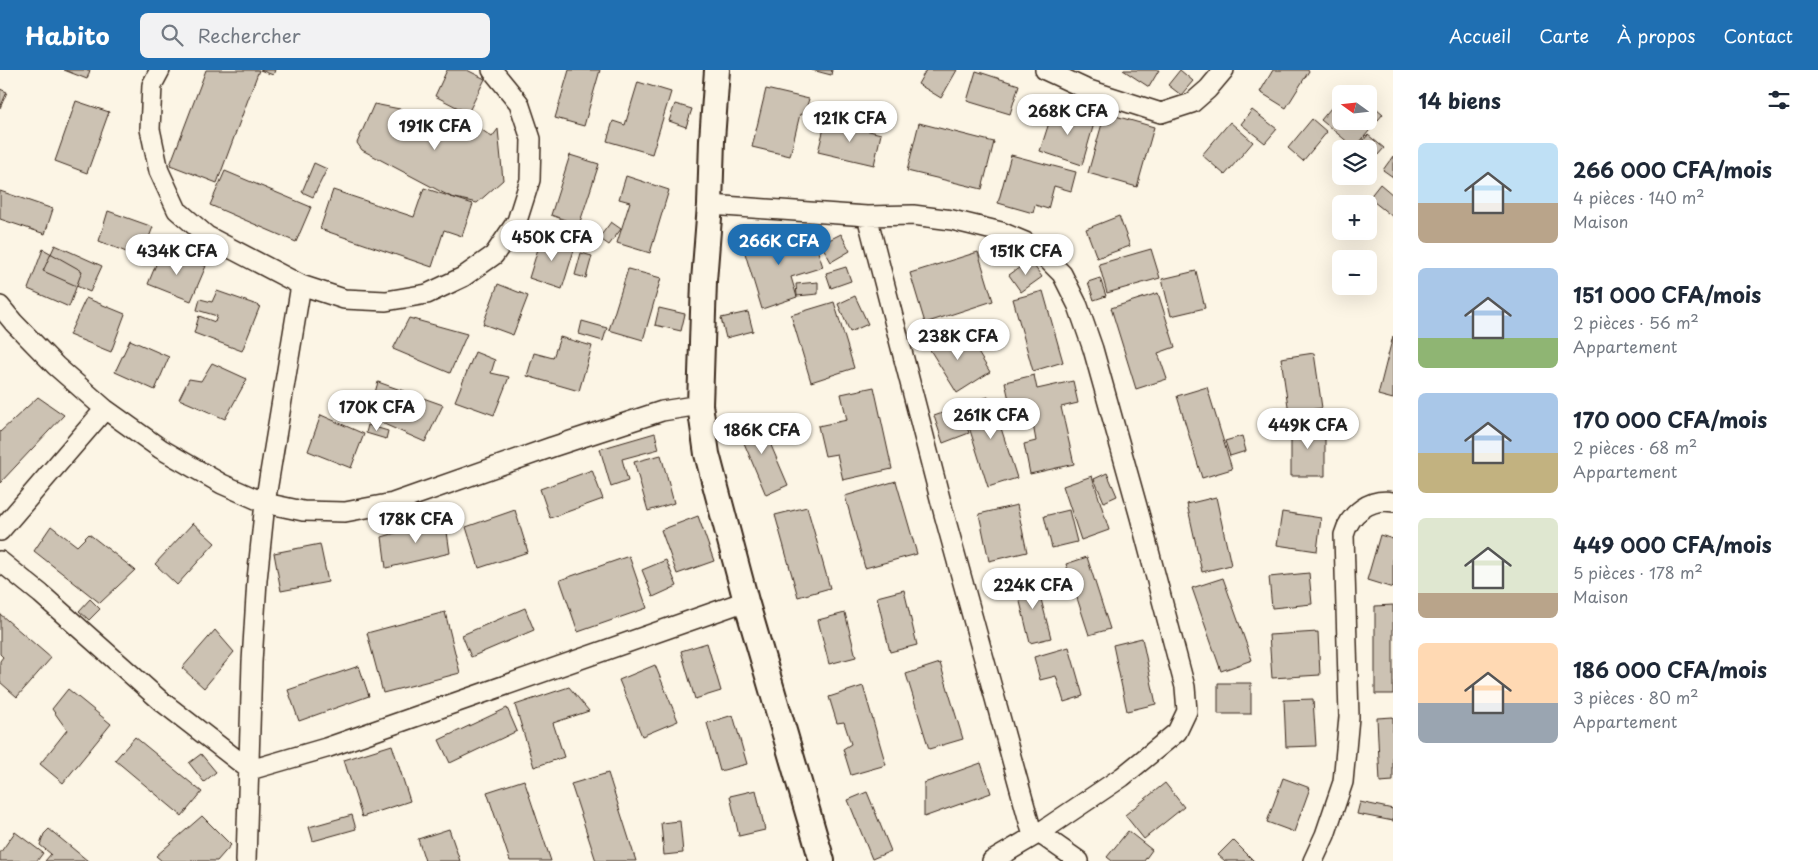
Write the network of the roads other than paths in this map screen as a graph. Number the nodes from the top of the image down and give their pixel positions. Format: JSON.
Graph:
{"nodes":[{"id":1,"x":160,"y":70,"type":"edge"},
{"id":2,"x":492,"y":70,"type":"edge"},
{"id":3,"x":717,"y":70,"type":"edge"},
{"id":4,"x":1045,"y":70,"type":"edge"},
{"id":5,"x":1224,"y":70,"type":"edge"},
{"id":6,"x":710,"y":205,"type":"junction"},
{"id":7,"x":867,"y":216,"type":"junction"},
{"id":8,"x":301,"y":285,"type":"junction"},
{"id":9,"x":0,"y":306,"type":"edge"},
{"id":10,"x":700,"y":405,"type":"junction"},
{"id":11,"x":105,"y":409,"type":"junction"},
{"id":12,"x":1393,"y":502,"type":"edge"},
{"id":13,"x":265,"y":503,"type":"junction"},
{"id":14,"x":0,"y":531,"type":"edge"},
{"id":15,"x":0,"y":561,"type":"edge"},
{"id":16,"x":746,"y":600,"type":"junction"},
{"id":17,"x":250,"y":770,"type":"junction"},
{"id":18,"x":1036,"y":834,"type":"junction"},
{"id":19,"x":246,"y":861,"type":"edge"},
{"id":20,"x":822,"y":861,"type":"edge"},
{"id":21,"x":992,"y":861,"type":"edge"},
{"id":22,"x":1079,"y":861,"type":"edge"},
{"id":23,"x":1313,"y":861,"type":"edge"}],
"edges":[{"from":1,"to":8,"type":"street"},
{"from":2,"to":8,"type":"street"},
{"from":3,"to":6,"type":"street"},
{"from":4,"to":5,"type":"street"},
{"from":6,"to":7,"type":"street"},
{"from":6,"to":10,"type":"street"},
{"from":7,"to":18,"type":"street"},
{"from":7,"to":18,"type":"street"},
{"from":8,"to":13,"type":"street"},
{"from":9,"to":11,"type":"street"},
{"from":10,"to":13,"type":"street"},
{"from":10,"to":16,"type":"street"},
{"from":11,"to":13,"type":"street"},
{"from":11,"to":14,"type":"street"},
{"from":12,"to":23,"type":"street"},
{"from":13,"to":17,"type":"street"},
{"from":15,"to":17,"type":"street"},
{"from":16,"to":17,"type":"street"},
{"from":16,"to":20,"type":"street"},
{"from":17,"to":19,"type":"street"},
{"from":18,"to":21,"type":"street"},
{"from":18,"to":22,"type":"street"}]}
